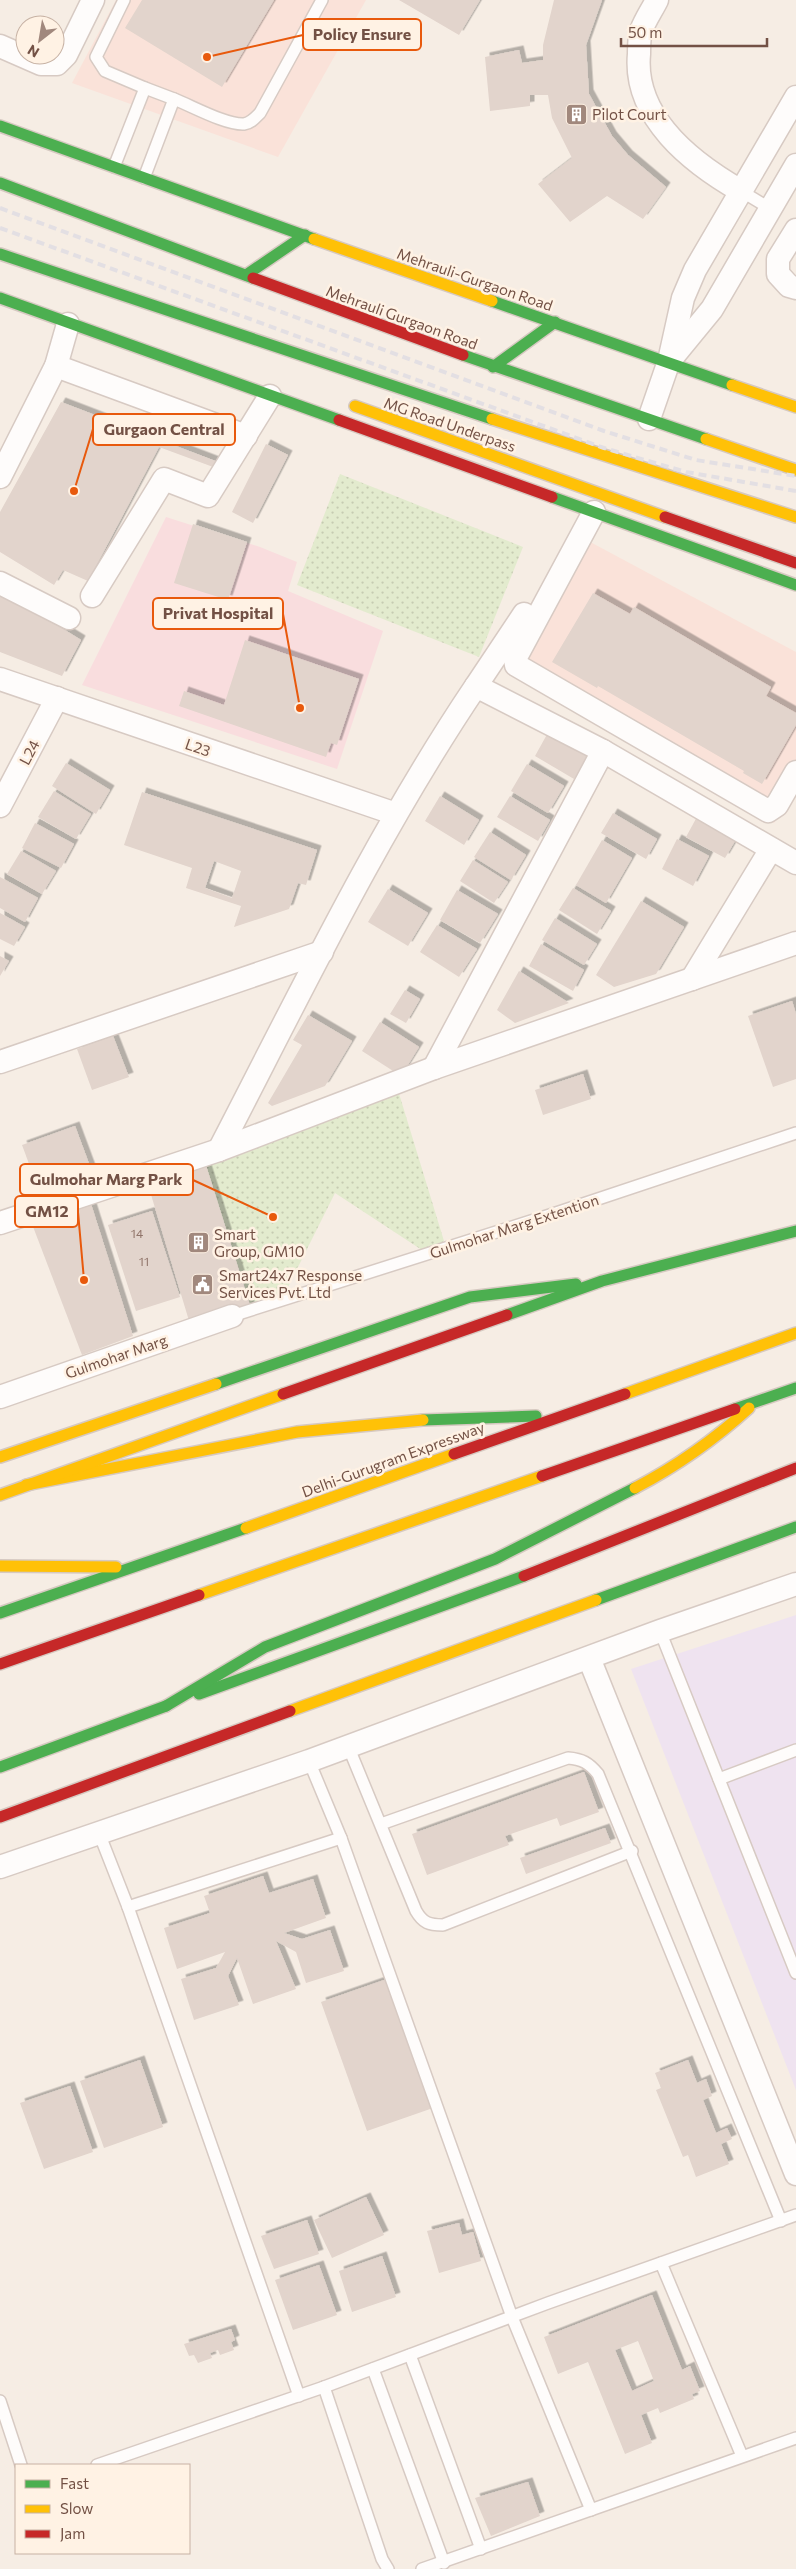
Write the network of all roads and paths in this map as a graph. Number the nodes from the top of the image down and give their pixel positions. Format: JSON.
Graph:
{"nodes":[{"id":1,"x":93,"y":0,"type":"edge"},
{"id":2,"x":124,"y":0,"type":"edge"},
{"id":3,"x":322,"y":0,"type":"edge"},
{"id":4,"x":657,"y":0,"type":"edge"},
{"id":5,"x":0,"y":46,"type":"edge"},
{"id":6,"x":145,"y":88,"type":"junction"},
{"id":7,"x":796,"y":97,"type":"edge"},
{"id":8,"x":174,"y":99,"type":"junction"},
{"id":9,"x":0,"y":126,"type":"edge"},
{"id":10,"x":796,"y":165,"type":"edge"},
{"id":11,"x":114,"y":167,"type":"junction"},
{"id":12,"x":144,"y":178,"type":"junction"},
{"id":13,"x":0,"y":183,"type":"edge"},
{"id":14,"x":741,"y":191,"type":"junction"},
{"id":15,"x":770,"y":209,"type":"junction"},
{"id":16,"x":796,"y":224,"type":"edge"},
{"id":17,"x":796,"y":230,"type":"edge"},
{"id":18,"x":305,"y":236,"type":"junction"},
{"id":19,"x":0,"y":254,"type":"edge"},
{"id":20,"x":246,"y":275,"type":"junction"},
{"id":21,"x":796,"y":288,"type":"edge"},
{"id":22,"x":0,"y":298,"type":"edge"},
{"id":23,"x":555,"y":322,"type":"junction"},
{"id":24,"x":68,"y":324,"type":"junction"},
{"id":25,"x":90,"y":332,"type":"junction"},
{"id":26,"x":166,"y":345,"type":"dead end"},
{"id":27,"x":669,"y":362,"type":"junction"},
{"id":28,"x":56,"y":366,"type":"junction"},
{"id":29,"x":494,"y":367,"type":"junction"},
{"id":30,"x":270,"y":396,"type":"junction"},
{"id":31,"x":345,"y":403,"type":"dead end"},
{"id":32,"x":796,"y":407,"type":"edge"},
{"id":33,"x":649,"y":419,"type":"junction"},
{"id":34,"x":246,"y":436,"type":"junction"},
{"id":35,"x":796,"y":470,"type":"edge"},
{"id":36,"x":0,"y":477,"type":"edge"},
{"id":37,"x":589,"y":511,"type":"junction"},
{"id":38,"x":796,"y":517,"type":"edge"},
{"id":39,"x":796,"y":562,"type":"edge"},
{"id":40,"x":0,"y":583,"type":"edge"},
{"id":41,"x":796,"y":585,"type":"edge"},
{"id":42,"x":92,"y":596,"type":"dead end"},
{"id":43,"x":69,"y":618,"type":"dead end"},
{"id":44,"x":0,"y":679,"type":"edge"},
{"id":45,"x":476,"y":686,"type":"junction"},
{"id":46,"x":57,"y":698,"type":"junction"},
{"id":47,"x":602,"y":751,"type":"junction"},
{"id":48,"x":796,"y":772,"type":"edge"},
{"id":49,"x":0,"y":806,"type":"edge"},
{"id":50,"x":396,"y":814,"type":"junction"},
{"id":51,"x":771,"y":849,"type":"junction"},
{"id":52,"x":796,"y":864,"type":"edge"},
{"id":53,"x":796,"y":943,"type":"edge"},
{"id":54,"x":322,"y":952,"type":"junction"},
{"id":55,"x":692,"y":979,"type":"junction"},
{"id":56,"x":0,"y":1062,"type":"edge"},
{"id":57,"x":434,"y":1068,"type":"junction"},
{"id":58,"x":796,"y":1132,"type":"edge"},
{"id":59,"x":219,"y":1150,"type":"junction"},
{"id":60,"x":0,"y":1223,"type":"edge"},
{"id":61,"x":796,"y":1231,"type":"edge"},
{"id":62,"x":602,"y":1281,"type":"junction"},
{"id":63,"x":232,"y":1316,"type":"joint"},
{"id":64,"x":796,"y":1333,"type":"edge"},
{"id":65,"x":796,"y":1388,"type":"edge"},
{"id":66,"x":0,"y":1397,"type":"edge"},
{"id":67,"x":757,"y":1401,"type":"junction"},
{"id":68,"x":563,"y":1414,"type":"junction"},
{"id":69,"x":0,"y":1458,"type":"edge"},
{"id":70,"x":796,"y":1468,"type":"edge"},
{"id":71,"x":26,"y":1485,"type":"junction"},
{"id":72,"x":0,"y":1495,"type":"edge"},
{"id":73,"x":796,"y":1527,"type":"edge"},
{"id":74,"x":0,"y":1566,"type":"edge"},
{"id":75,"x":136,"y":1567,"type":"junction"},
{"id":76,"x":796,"y":1584,"type":"edge"},
{"id":77,"x":0,"y":1613,"type":"edge"},
{"id":78,"x":660,"y":1631,"type":"junction"},
{"id":79,"x":589,"y":1658,"type":"junction"},
{"id":80,"x":0,"y":1664,"type":"edge"},
{"id":81,"x":166,"y":1706,"type":"junction"},
{"id":82,"x":348,"y":1746,"type":"junction"},
{"id":83,"x":796,"y":1750,"type":"edge"},
{"id":84,"x":309,"y":1761,"type":"junction"},
{"id":85,"x":0,"y":1767,"type":"edge"},
{"id":86,"x":719,"y":1779,"type":"junction"},
{"id":87,"x":0,"y":1817,"type":"edge"},
{"id":88,"x":381,"y":1824,"type":"junction"},
{"id":89,"x":99,"y":1833,"type":"junction"},
{"id":90,"x":341,"y":1838,"type":"junction"},
{"id":91,"x":632,"y":1851,"type":"junction"},
{"id":92,"x":0,"y":1867,"type":"edge"},
{"id":93,"x":128,"y":1907,"type":"junction"},
{"id":94,"x":796,"y":1973,"type":"edge"},
{"id":95,"x":796,"y":2174,"type":"edge"},
{"id":96,"x":796,"y":2215,"type":"edge"},
{"id":97,"x":781,"y":2221,"type":"junction"},
{"id":98,"x":661,"y":2263,"type":"junction"},
{"id":99,"x":512,"y":2317,"type":"junction"},
{"id":100,"x":410,"y":2355,"type":"junction"},
{"id":101,"x":373,"y":2369,"type":"junction"},
{"id":102,"x":324,"y":2387,"type":"junction"},
{"id":103,"x":299,"y":2396,"type":"junction"},
{"id":104,"x":0,"y":2401,"type":"edge"},
{"id":105,"x":796,"y":2438,"type":"edge"},
{"id":106,"x":742,"y":2456,"type":"junction"},
{"id":107,"x":22,"y":2464,"type":"edge"},
{"id":108,"x":100,"y":2464,"type":"edge"},
{"id":109,"x":591,"y":2510,"type":"junction"},
{"id":110,"x":481,"y":2549,"type":"junction"},
{"id":111,"x":444,"y":2563,"type":"junction"},
{"id":112,"x":388,"y":2569,"type":"edge"},
{"id":113,"x":422,"y":2569,"type":"edge"}],
"edges":[{"from":1,"to":5,"type":"street"},
{"from":2,"to":6,"type":"lane"},
{"from":3,"to":8,"type":"lane"},
{"from":4,"to":14,"type":"street"},
{"from":6,"to":8,"type":"lane"},
{"from":6,"to":11,"type":"lane"},
{"from":7,"to":14,"type":"street"},
{"from":8,"to":12,"type":"lane"},
{"from":9,"to":11,"type":"main road","name":"Mehrauli-Gurgaon Road"},
{"from":10,"to":15,"type":"street"},
{"from":11,"to":12,"type":"main road","name":"Mehrauli-Gurgaon Road"},
{"from":12,"to":18,"type":"main road","name":"Mehrauli-Gurgaon Road"},
{"from":13,"to":20,"type":"main road","name":"Mehrauli Gurgaon Road"},
{"from":14,"to":15,"type":"lane"},
{"from":14,"to":27,"type":"street"},
{"from":15,"to":16,"type":"street"},
{"from":15,"to":27,"type":"street"},
{"from":17,"to":21,"type":"street"},
{"from":18,"to":20,"type":"main road"},
{"from":18,"to":23,"type":"main road","name":"Mehrauli-Gurgaon Road"},
{"from":19,"to":38,"type":"main road"},
{"from":20,"to":29,"type":"main road","name":"Mehrauli Gurgaon Road"},
{"from":22,"to":24,"type":"main road"},
{"from":23,"to":27,"type":"main road","name":"Mehrauli-Gurgaon Road"},
{"from":23,"to":29,"type":"main road"},
{"from":24,"to":25,"type":"main road"},
{"from":24,"to":28,"type":"street"},
{"from":25,"to":26,"type":"main road"},
{"from":25,"to":30,"type":"main road"},
{"from":27,"to":32,"type":"main road","name":"Mehrauli-Gurgaon Road"},
{"from":27,"to":33,"type":"street"},
{"from":28,"to":34,"type":"street"},
{"from":28,"to":36,"type":"street"},
{"from":29,"to":33,"type":"main road","name":"Mehrauli Gurgaon Road"},
{"from":30,"to":34,"type":"street"},
{"from":30,"to":37,"type":"main road"},
{"from":31,"to":39,"type":"main road","name":"MG Road Underpass"},
{"from":33,"to":35,"type":"main road","name":"Mehrauli Gurgaon Road"},
{"from":34,"to":42,"type":"street"},
{"from":37,"to":41,"type":"main road"},
{"from":37,"to":45,"type":"street"},
{"from":37,"to":48,"type":"street"},
{"from":40,"to":43,"type":"street"},
{"from":44,"to":46,"type":"street","name":"L23"},
{"from":45,"to":47,"type":"street"},
{"from":45,"to":50,"type":"street"},
{"from":46,"to":49,"type":"street","name":"L24"},
{"from":46,"to":50,"type":"street","name":"L23"},
{"from":47,"to":51,"type":"street"},
{"from":47,"to":57,"type":"street"},
{"from":50,"to":54,"type":"street"},
{"from":51,"to":52,"type":"street"},
{"from":51,"to":55,"type":"street"},
{"from":53,"to":55,"type":"street"},
{"from":54,"to":56,"type":"street"},
{"from":54,"to":59,"type":"street"},
{"from":55,"to":57,"type":"street"},
{"from":57,"to":59,"type":"street"},
{"from":58,"to":63,"type":"lane","name":"Gulmohar Marg Extention"},
{"from":59,"to":60,"type":"street"},
{"from":61,"to":62,"type":"main road"},
{"from":62,"to":69,"type":"main road"},
{"from":62,"to":71,"type":"main road"},
{"from":63,"to":66,"type":"street","name":"Gulmohar Marg"},
{"from":64,"to":68,"type":"main road","name":"Delhi-Gurugram Expressway"},
{"from":65,"to":67,"type":"main road"},
{"from":67,"to":80,"type":"main road"},
{"from":67,"to":81,"type":"main road"},
{"from":68,"to":71,"type":"main road"},
{"from":68,"to":75,"type":"main road","name":"Delhi-Gurugram Expressway"},
{"from":70,"to":81,"type":"main road"},
{"from":71,"to":72,"type":"main road"},
{"from":73,"to":87,"type":"main road"},
{"from":74,"to":75,"type":"main road"},
{"from":75,"to":77,"type":"main road","name":"Delhi-Gurugram Expressway"},
{"from":76,"to":78,"type":"street"},
{"from":78,"to":79,"type":"street"},
{"from":78,"to":86,"type":"lane"},
{"from":79,"to":82,"type":"street"},
{"from":79,"to":95,"type":"street"},
{"from":81,"to":85,"type":"main road"},
{"from":82,"to":84,"type":"street"},
{"from":82,"to":88,"type":"lane"},
{"from":83,"to":86,"type":"lane"},
{"from":84,"to":89,"type":"street"},
{"from":84,"to":90,"type":"lane"},
{"from":86,"to":94,"type":"lane"},
{"from":88,"to":91,"type":"lane"},
{"from":88,"to":91,"type":"lane"},
{"from":89,"to":92,"type":"street"},
{"from":89,"to":93,"type":"lane"},
{"from":90,"to":93,"type":"lane"},
{"from":90,"to":99,"type":"lane"},
{"from":91,"to":97,"type":"lane"},
{"from":93,"to":103,"type":"lane"},
{"from":96,"to":97,"type":"lane"},
{"from":97,"to":98,"type":"lane"},
{"from":98,"to":99,"type":"lane"},
{"from":98,"to":106,"type":"lane"},
{"from":99,"to":100,"type":"lane"},
{"from":99,"to":109,"type":"lane"},
{"from":100,"to":101,"type":"lane"},
{"from":100,"to":110,"type":"lane"},
{"from":101,"to":102,"type":"lane"},
{"from":101,"to":111,"type":"lane"},
{"from":102,"to":103,"type":"lane"},
{"from":102,"to":112,"type":"lane"},
{"from":103,"to":108,"type":"lane"},
{"from":104,"to":107,"type":"lane"},
{"from":105,"to":106,"type":"lane"},
{"from":106,"to":109,"type":"lane"},
{"from":109,"to":110,"type":"lane"},
{"from":110,"to":111,"type":"lane"},
{"from":111,"to":113,"type":"lane"}]}
